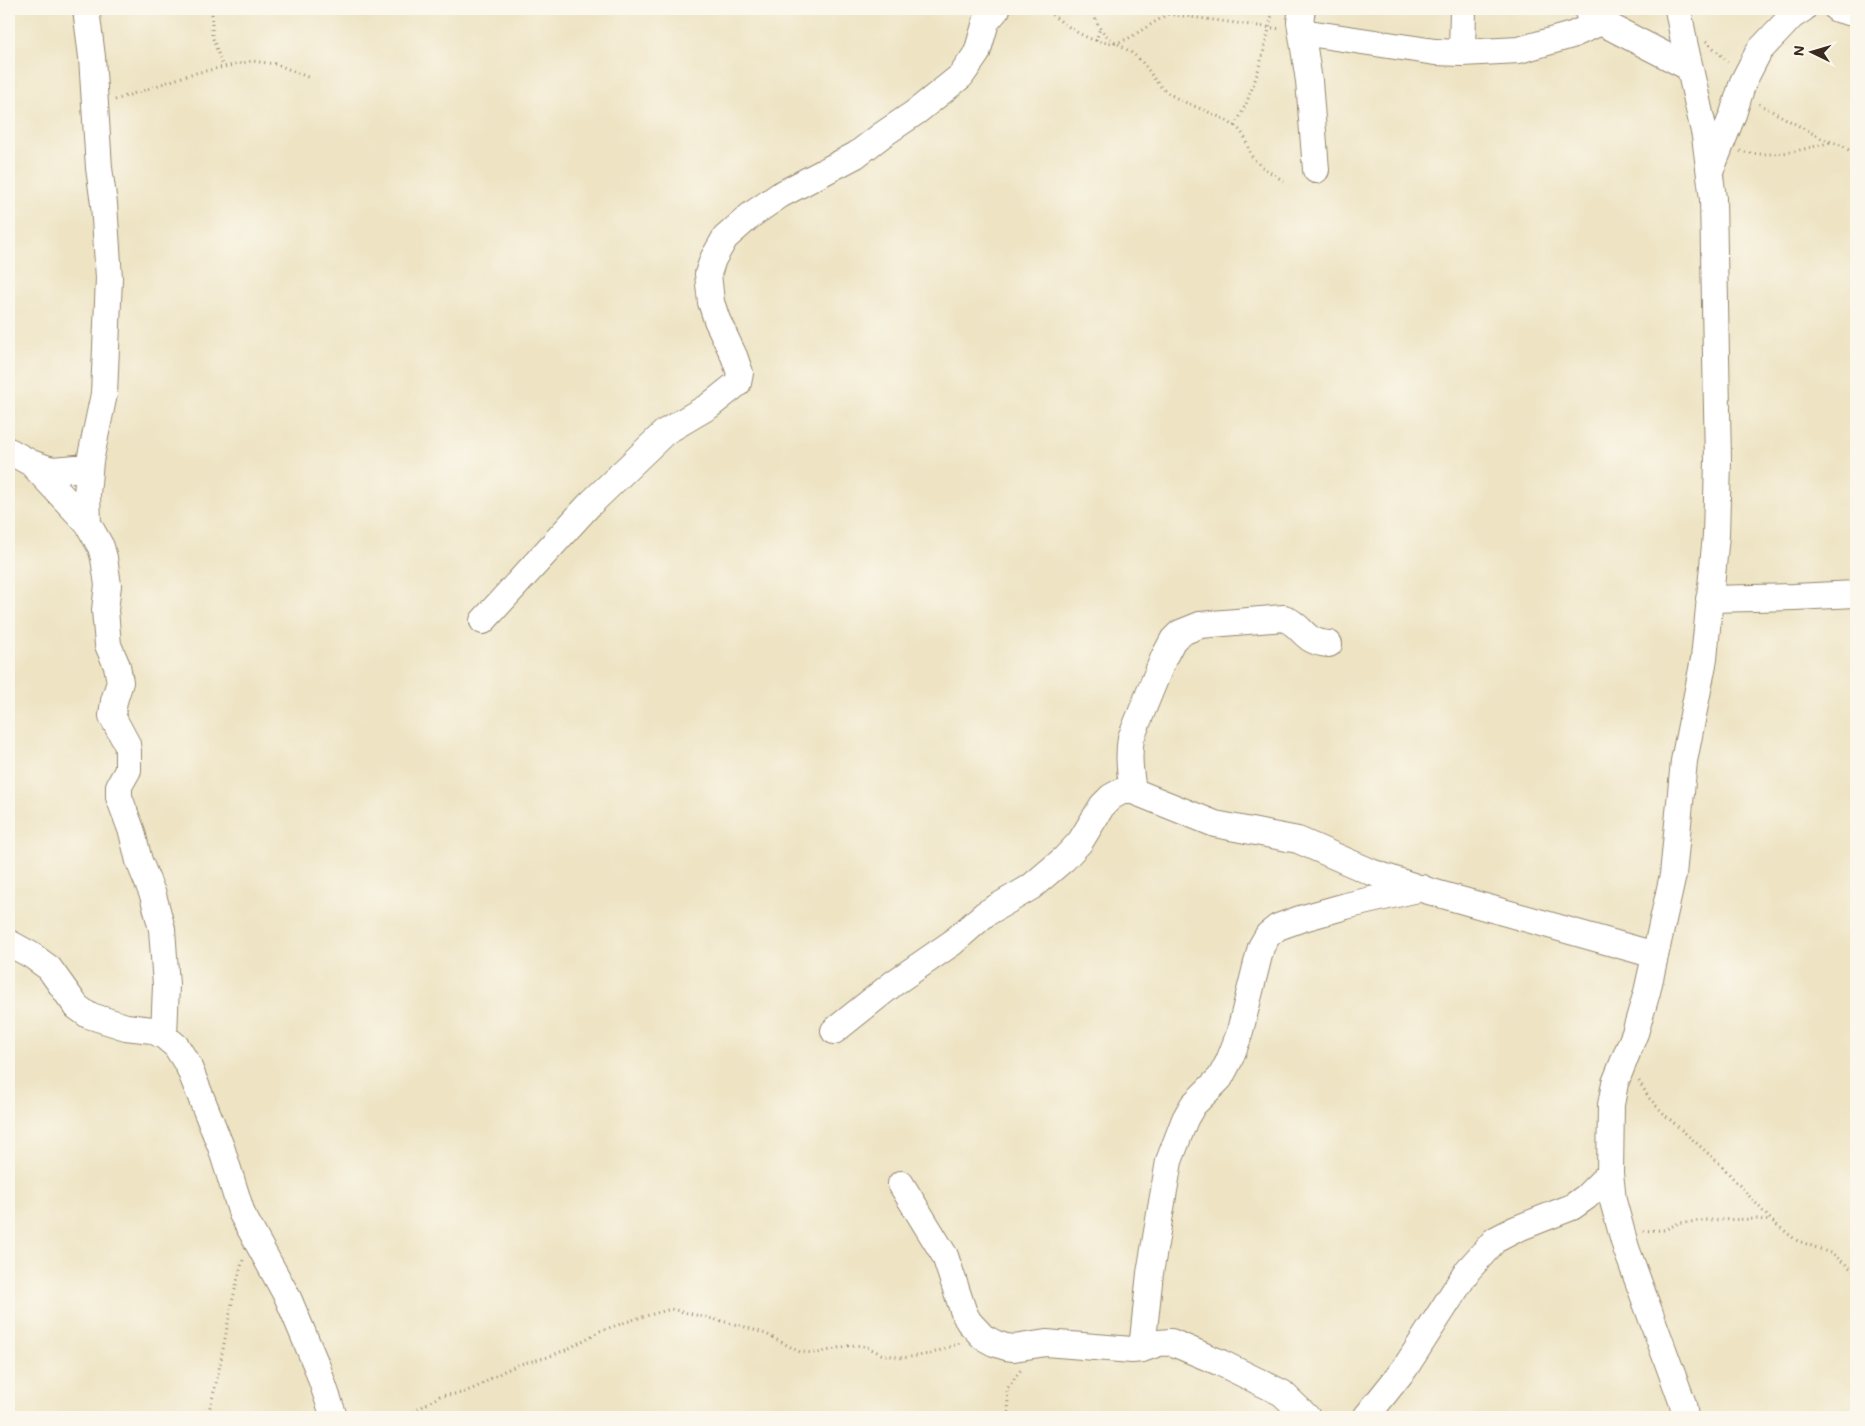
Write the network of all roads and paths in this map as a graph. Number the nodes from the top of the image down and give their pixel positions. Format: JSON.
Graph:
{"nodes":[{"id":1,"x":86,"y":9,"type":"edge"},
{"id":2,"x":212,"y":9,"type":"edge"},
{"id":3,"x":997,"y":9,"type":"edge"},
{"id":4,"x":1044,"y":9,"type":"edge"},
{"id":5,"x":1093,"y":9,"type":"edge"},
{"id":6,"x":1176,"y":9,"type":"edge"},
{"id":7,"x":1272,"y":9,"type":"edge"},
{"id":8,"x":1464,"y":9,"type":"edge"},
{"id":9,"x":1803,"y":9,"type":"edge"},
{"id":10,"x":1836,"y":9,"type":"edge"},
{"id":11,"x":1679,"y":11,"type":"edge"},
{"id":12,"x":1167,"y":14,"type":"junction"},
{"id":13,"x":1856,"y":14,"type":"edge"},
{"id":14,"x":1593,"y":15,"type":"edge"},
{"id":15,"x":1302,"y":21,"type":"edge"},
{"id":16,"x":1100,"y":28,"type":"junction"},
{"id":17,"x":1270,"y":28,"type":"junction"},
{"id":18,"x":1096,"y":41,"type":"junction"},
{"id":19,"x":1114,"y":43,"type":"junction"},
{"id":20,"x":1462,"y":54,"type":"junction"},
{"id":21,"x":223,"y":67,"type":"junction"},
{"id":22,"x":1690,"y":68,"type":"junction"},
{"id":23,"x":310,"y":78,"type":"dead end"},
{"id":24,"x":1743,"y":85,"type":"junction"},
{"id":25,"x":95,"y":107,"type":"junction"},
{"id":26,"x":1234,"y":126,"type":"junction"},
{"id":27,"x":1834,"y":142,"type":"junction"},
{"id":28,"x":1720,"y":146,"type":"junction"},
{"id":29,"x":1856,"y":155,"type":"edge"},
{"id":30,"x":1316,"y":170,"type":"dead end"},
{"id":31,"x":1709,"y":172,"type":"junction"},
{"id":32,"x":1287,"y":183,"type":"dead end"},
{"id":33,"x":20,"y":457,"type":"edge"},
{"id":34,"x":89,"y":467,"type":"junction"},
{"id":35,"x":88,"y":524,"type":"junction"},
{"id":36,"x":1856,"y":594,"type":"edge"},
{"id":37,"x":1709,"y":599,"type":"junction"},
{"id":38,"x":483,"y":621,"type":"dead end"},
{"id":39,"x":1329,"y":644,"type":"dead end"},
{"id":40,"x":1133,"y":791,"type":"junction"},
{"id":41,"x":1422,"y":888,"type":"junction"},
{"id":42,"x":9,"y":943,"type":"edge"},
{"id":43,"x":1655,"y":955,"type":"junction"},
{"id":44,"x":834,"y":1031,"type":"dead end"},
{"id":45,"x":164,"y":1036,"type":"junction"},
{"id":46,"x":1626,"y":1057,"type":"junction"},
{"id":47,"x":1610,"y":1173,"type":"junction"},
{"id":48,"x":901,"y":1184,"type":"dead end"},
{"id":49,"x":1772,"y":1221,"type":"junction"},
{"id":50,"x":1620,"y":1230,"type":"junction"},
{"id":51,"x":252,"y":1232,"type":"junction"},
{"id":52,"x":1856,"y":1273,"type":"edge"},
{"id":53,"x":981,"y":1335,"type":"junction"},
{"id":54,"x":1032,"y":1345,"type":"junction"},
{"id":55,"x":1142,"y":1349,"type":"junction"},
{"id":56,"x":207,"y":1417,"type":"edge"},
{"id":57,"x":334,"y":1417,"type":"edge"},
{"id":58,"x":405,"y":1417,"type":"edge"},
{"id":59,"x":1009,"y":1417,"type":"edge"},
{"id":60,"x":1307,"y":1417,"type":"edge"},
{"id":61,"x":1366,"y":1417,"type":"edge"},
{"id":62,"x":1685,"y":1417,"type":"edge"}],
"edges":[{"from":1,"to":25,"type":"street"},
{"from":2,"to":21,"type":"path"},
{"from":3,"to":38,"type":"street"},
{"from":4,"to":18,"type":"path"},
{"from":5,"to":16,"type":"path"},
{"from":6,"to":12,"type":"path"},
{"from":7,"to":17,"type":"path"},
{"from":8,"to":20,"type":"street"},
{"from":9,"to":24,"type":"street"},
{"from":10,"to":13,"type":"street"},
{"from":11,"to":22,"type":"street"},
{"from":11,"to":24,"type":"path"},
{"from":12,"to":17,"type":"path"},
{"from":12,"to":19,"type":"path"},
{"from":14,"to":20,"type":"street"},
{"from":14,"to":22,"type":"street"},
{"from":15,"to":17,"type":"path"},
{"from":15,"to":20,"type":"street"},
{"from":15,"to":30,"type":"street"},
{"from":16,"to":18,"type":"path"},
{"from":16,"to":19,"type":"path"},
{"from":17,"to":26,"type":"path"},
{"from":18,"to":19,"type":"path"},
{"from":19,"to":26,"type":"path"},
{"from":21,"to":23,"type":"path"},
{"from":21,"to":25,"type":"path"},
{"from":22,"to":31,"type":"street"},
{"from":24,"to":27,"type":"path"},
{"from":24,"to":28,"type":"street"},
{"from":25,"to":34,"type":"street"},
{"from":26,"to":32,"type":"path"},
{"from":27,"to":28,"type":"path"},
{"from":27,"to":29,"type":"path"},
{"from":28,"to":31,"type":"street"},
{"from":31,"to":37,"type":"street"},
{"from":33,"to":34,"type":"street"},
{"from":33,"to":35,"type":"street"},
{"from":34,"to":35,"type":"street"},
{"from":35,"to":45,"type":"street"},
{"from":36,"to":37,"type":"street"},
{"from":37,"to":43,"type":"street"},
{"from":39,"to":40,"type":"street"},
{"from":40,"to":41,"type":"street"},
{"from":40,"to":44,"type":"street"},
{"from":41,"to":43,"type":"street"},
{"from":41,"to":55,"type":"street"},
{"from":42,"to":45,"type":"street"},
{"from":43,"to":46,"type":"street"},
{"from":45,"to":51,"type":"street"},
{"from":46,"to":47,"type":"street"},
{"from":46,"to":49,"type":"path"},
{"from":47,"to":50,"type":"street"},
{"from":47,"to":61,"type":"street"},
{"from":48,"to":53,"type":"street"},
{"from":49,"to":50,"type":"path"},
{"from":49,"to":52,"type":"path"},
{"from":50,"to":62,"type":"street"},
{"from":51,"to":56,"type":"path"},
{"from":51,"to":57,"type":"street"},
{"from":53,"to":54,"type":"street"},
{"from":53,"to":58,"type":"path"},
{"from":54,"to":55,"type":"street"},
{"from":54,"to":59,"type":"path"},
{"from":55,"to":60,"type":"street"}]}
